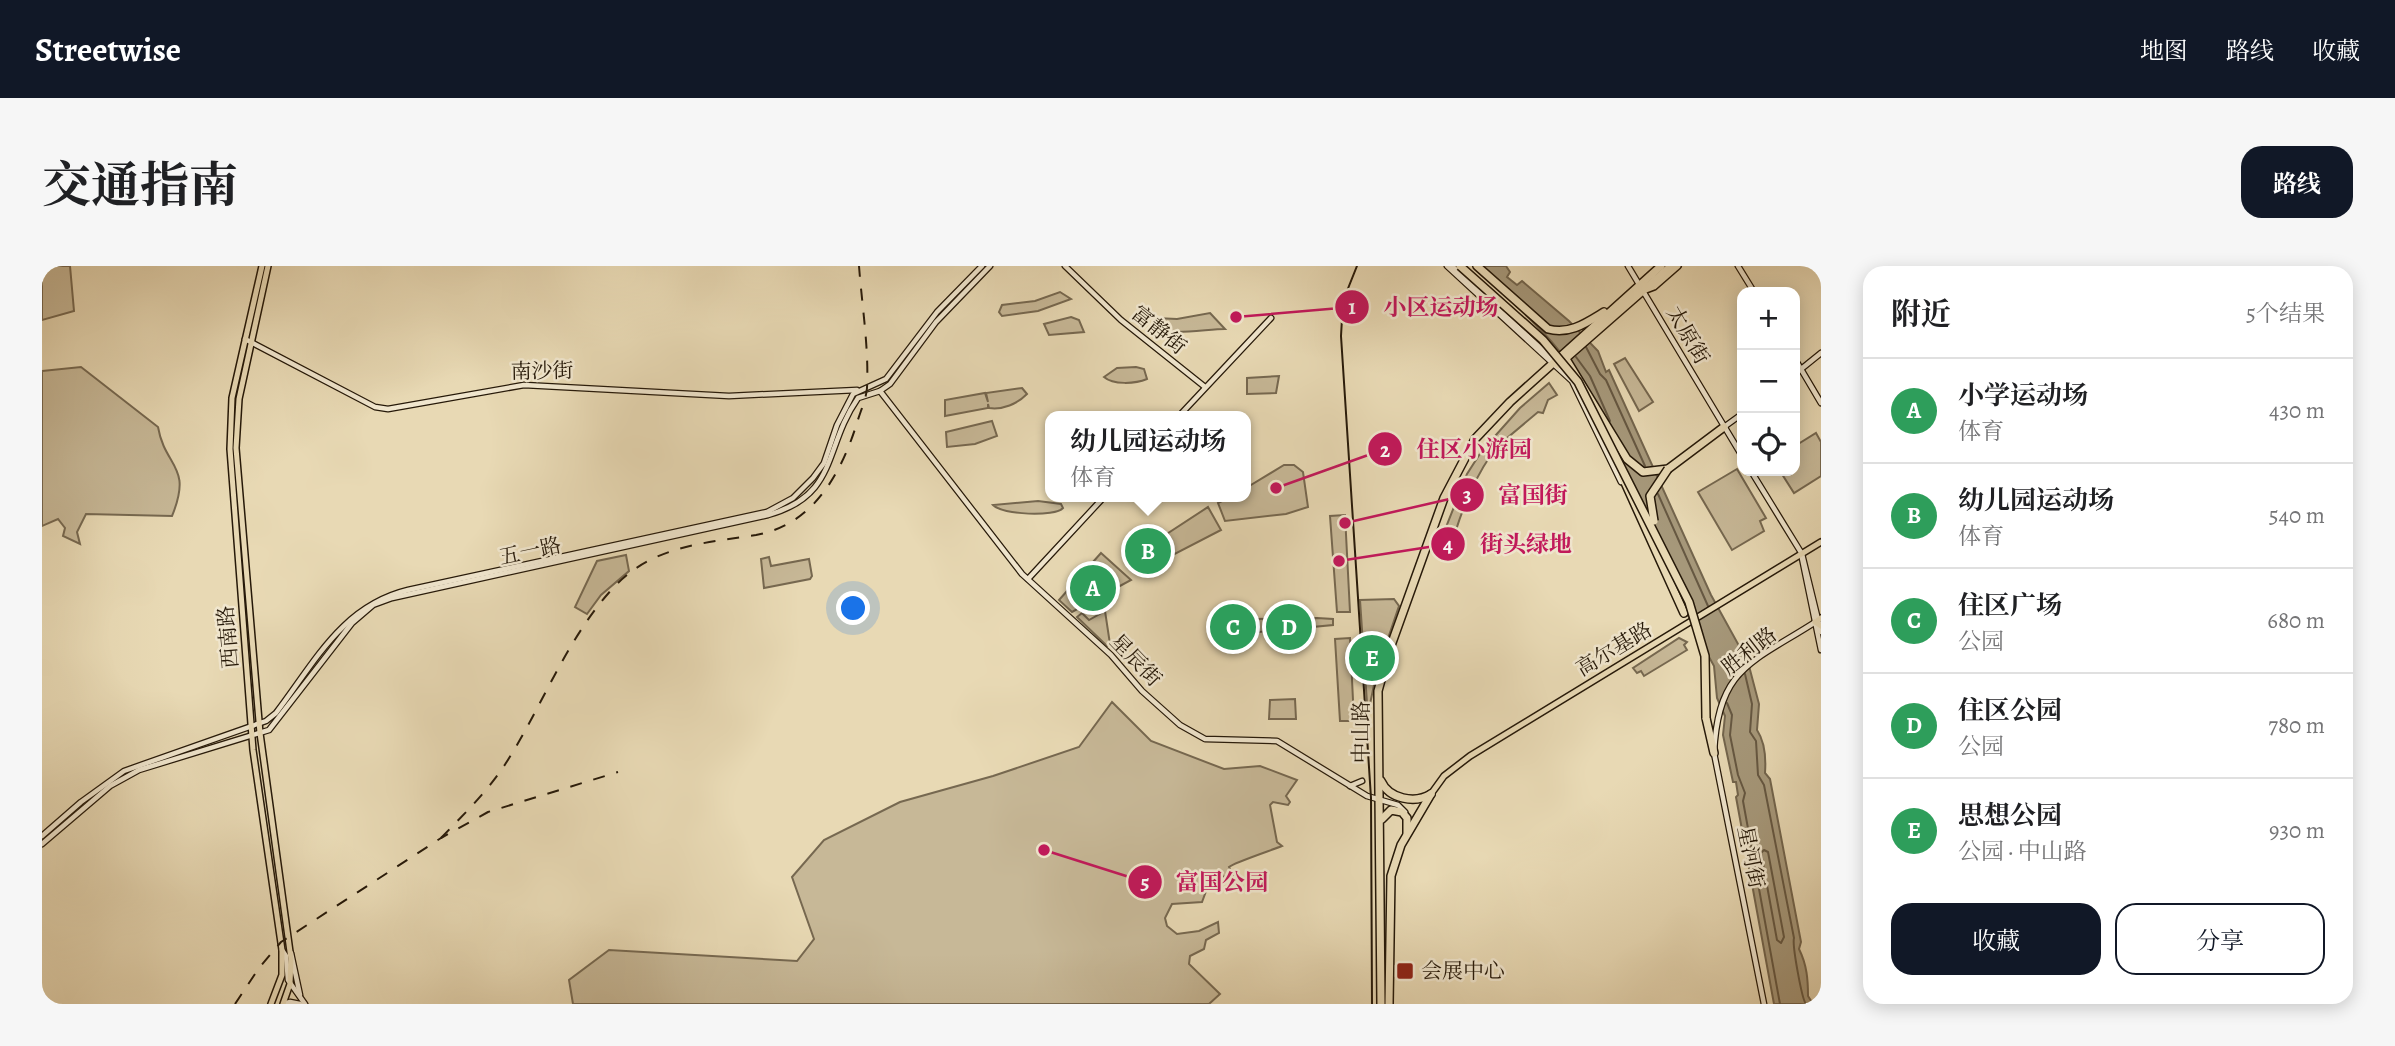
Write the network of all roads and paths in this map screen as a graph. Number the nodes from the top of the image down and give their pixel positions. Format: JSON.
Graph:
{"nodes":[{"id":1,"x":262,"y":266,"type":"edge"},
{"id":2,"x":268,"y":266,"type":"edge"},
{"id":3,"x":982,"y":266,"type":"edge"},
{"id":4,"x":990,"y":266,"type":"edge"},
{"id":5,"x":1065,"y":266,"type":"edge"},
{"id":6,"x":1450,"y":266,"type":"edge"},
{"id":7,"x":1460,"y":266,"type":"edge"},
{"id":8,"x":1467,"y":266,"type":"edge"},
{"id":9,"x":1478,"y":266,"type":"edge"},
{"id":10,"x":1628,"y":266,"type":"edge"},
{"id":11,"x":1661,"y":266,"type":"edge"},
{"id":12,"x":1671,"y":266,"type":"edge"},
{"id":13,"x":1678,"y":266,"type":"edge"},
{"id":14,"x":1738,"y":266,"type":"edge"},
{"id":15,"x":1751,"y":287,"type":"edge"},
{"id":16,"x":1641,"y":288,"type":"junction"},
{"id":17,"x":1271,"y":318,"type":"dead end"},
{"id":18,"x":1588,"y":330,"type":"junction"},
{"id":19,"x":248,"y":339,"type":"junction"},
{"id":20,"x":1821,"y":353,"type":"edge"},
{"id":21,"x":1559,"y":361,"type":"junction"},
{"id":22,"x":1801,"y":369,"type":"joint"},
{"id":23,"x":1205,"y":387,"type":"junction"},
{"id":24,"x":858,"y":390,"type":"junction"},
{"id":25,"x":880,"y":391,"type":"junction"},
{"id":26,"x":866,"y":393,"type":"junction"},
{"id":27,"x":1821,"y":403,"type":"edge"},
{"id":28,"x":1183,"y":411,"type":"edge"},
{"id":29,"x":1595,"y":414,"type":"junction"},
{"id":30,"x":1737,"y":418,"type":"edge"},
{"id":31,"x":1724,"y":428,"type":"junction"},
{"id":32,"x":1737,"y":448,"type":"edge"},
{"id":33,"x":1668,"y":469,"type":"junction"},
{"id":34,"x":1754,"y":476,"type":"edge"},
{"id":35,"x":1099,"y":502,"type":"edge"},
{"id":36,"x":1821,"y":542,"type":"edge"},
{"id":37,"x":1802,"y":554,"type":"junction"},
{"id":38,"x":1028,"y":579,"type":"junction"},
{"id":39,"x":1684,"y":612,"type":"junction"},
{"id":40,"x":1704,"y":613,"type":"junction"},
{"id":41,"x":1819,"y":624,"type":"edge"},
{"id":42,"x":1702,"y":642,"type":"junction"},
{"id":43,"x":1821,"y":650,"type":"edge"},
{"id":44,"x":1716,"y":716,"type":"joint"},
{"id":45,"x":259,"y":729,"type":"junction"},
{"id":46,"x":252,"y":731,"type":"junction"},
{"id":47,"x":1714,"y":753,"type":"junction"},
{"id":48,"x":1379,"y":778,"type":"junction"},
{"id":49,"x":1362,"y":780,"type":"dead end"},
{"id":50,"x":1349,"y":786,"type":"junction"},
{"id":51,"x":1432,"y":794,"type":"junction"},
{"id":52,"x":1379,"y":803,"type":"junction"},
{"id":53,"x":1407,"y":818,"type":"junction"},
{"id":54,"x":1381,"y":822,"type":"junction"},
{"id":55,"x":1407,"y":834,"type":"junction"},
{"id":56,"x":42,"y":836,"type":"edge"},
{"id":57,"x":1381,"y":841,"type":"junction"},
{"id":58,"x":42,"y":844,"type":"edge"},
{"id":59,"x":1401,"y":845,"type":"junction"},
{"id":60,"x":285,"y":949,"type":"junction"},
{"id":61,"x":290,"y":984,"type":"junction"},
{"id":62,"x":302,"y":1003,"type":"edge"},
{"id":63,"x":271,"y":1004,"type":"edge"},
{"id":64,"x":284,"y":1004,"type":"edge"},
{"id":65,"x":1381,"y":1004,"type":"edge"},
{"id":66,"x":1389,"y":1004,"type":"edge"},
{"id":67,"x":1764,"y":1004,"type":"edge"}],
"edges":[{"from":1,"to":19,"type":"main road","name":"西南路"},
{"from":2,"to":19,"type":"main road","name":"西南路"},
{"from":3,"to":24,"type":"main road"},
{"from":4,"to":25,"type":"main road"},
{"from":5,"to":23,"type":"main road","name":"富静街"},
{"from":6,"to":21,"type":"main road"},
{"from":7,"to":29,"type":"highway","bridge":true},
{"from":8,"to":33,"type":"highway","bridge":true},
{"from":9,"to":18,"type":"highway"},
{"from":10,"to":16,"type":"main road","name":"太原街"},
{"from":11,"to":16,"type":"highway","name":"中山路"},
{"from":12,"to":16,"type":"highway","name":"中山路"},
{"from":13,"to":16,"type":"main road"},
{"from":14,"to":15,"type":"main road"},
{"from":16,"to":18,"type":"highway","name":"中山路"},
{"from":16,"to":18,"type":"highway","name":"中山路"},
{"from":16,"to":31,"type":"main road","name":"太原街"},
{"from":17,"to":23,"type":"main road"},
{"from":18,"to":21,"type":"highway","name":"中山路"},
{"from":19,"to":24,"type":"main road","name":"南沙街"},
{"from":19,"to":45,"type":"main road","name":"西南路"},
{"from":19,"to":46,"type":"main road","name":"西南路"},
{"from":20,"to":22,"type":"main road"},
{"from":21,"to":39,"type":"main road"},
{"from":21,"to":48,"type":"highway","name":"中山路"},
{"from":22,"to":27,"type":"main road"},
{"from":23,"to":28,"type":"main road"},
{"from":24,"to":26,"type":"main road"},
{"from":24,"to":45,"type":"main road","name":"五一路"},
{"from":25,"to":26,"type":"main road"},
{"from":25,"to":38,"type":"main road","name":"星辰街"},
{"from":26,"to":45,"type":"main road","name":"五一路"},
{"from":29,"to":39,"type":"highway","bridge":true},
{"from":29,"to":42,"type":"highway","bridge":true},
{"from":30,"to":31,"type":"main road"},
{"from":31,"to":32,"type":"main road","name":"太原街"},
{"from":31,"to":33,"type":"highway"},
{"from":33,"to":42,"type":"highway","bridge":true},
{"from":34,"to":37,"type":"main road"},
{"from":35,"to":38,"type":"main road"},
{"from":36,"to":37,"type":"main road","name":"高尔基路"},
{"from":37,"to":40,"type":"main road","name":"高尔基路"},
{"from":37,"to":41,"type":"main road"},
{"from":38,"to":50,"type":"main road","name":"星辰街"},
{"from":39,"to":40,"type":"main road","bridge":true},
{"from":40,"to":51,"type":"main road","name":"高尔基路"},
{"from":41,"to":43,"type":"main road"},
{"from":41,"to":44,"type":"main road","name":"胜利路"},
{"from":42,"to":47,"type":"highway","bridge":true},
{"from":44,"to":47,"type":"main road","name":"星河街"},
{"from":45,"to":46,"type":"main road"},
{"from":45,"to":60,"type":"main road","name":"西南路"},
{"from":46,"to":56,"type":"main road"},
{"from":46,"to":58,"type":"main road"},
{"from":46,"to":60,"type":"main road","name":"西南路"},
{"from":47,"to":67,"type":"main road","name":"星河街"},
{"from":48,"to":51,"type":"highway"},
{"from":48,"to":52,"type":"highway","name":"中山路"},
{"from":49,"to":50,"type":"main road"},
{"from":50,"to":52,"type":"main road","name":"星辰街"},
{"from":51,"to":55,"type":"highway"},
{"from":52,"to":53,"type":"main road","name":"星辰街"},
{"from":52,"to":54,"type":"highway","name":"中山路"},
{"from":53,"to":54,"type":"highway"},
{"from":53,"to":55,"type":"highway"},
{"from":54,"to":57,"type":"highway","name":"中山路"},
{"from":55,"to":59,"type":"highway"},
{"from":57,"to":59,"type":"highway"},
{"from":57,"to":65,"type":"highway","name":"中山路"},
{"from":59,"to":66,"type":"highway"},
{"from":60,"to":61,"type":"main road","name":"西南路"},
{"from":60,"to":62,"type":"main road"},
{"from":60,"to":63,"type":"main road","name":"西南路"},
{"from":61,"to":62,"type":"main road"},
{"from":61,"to":64,"type":"main road"},
{"from":62,"to":64,"type":"main road"}]}
